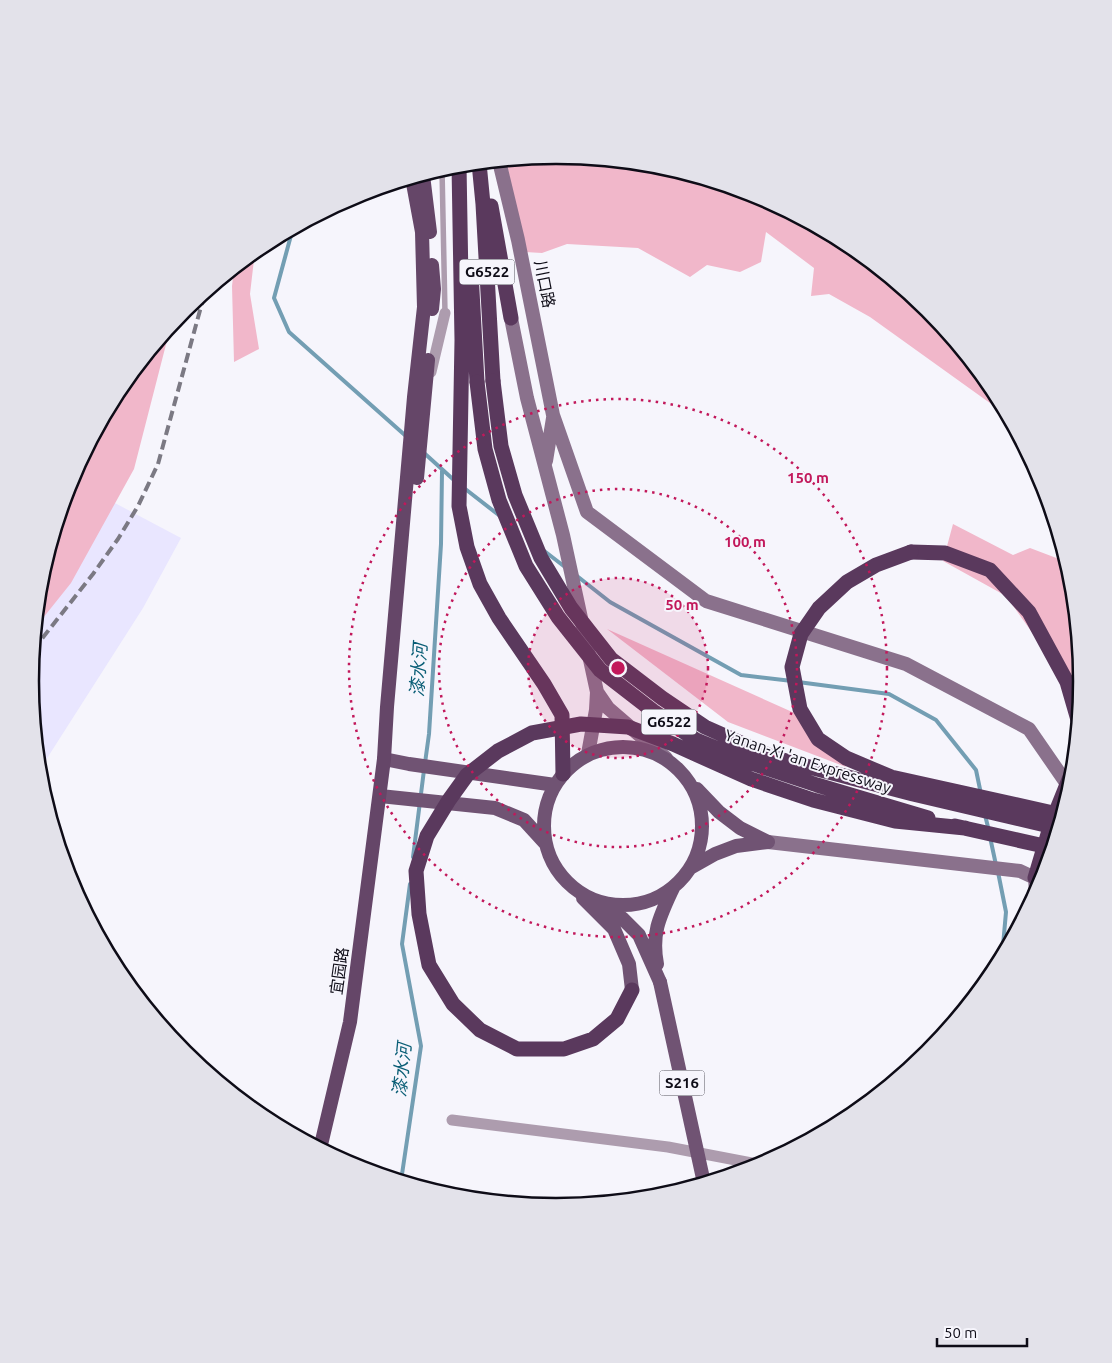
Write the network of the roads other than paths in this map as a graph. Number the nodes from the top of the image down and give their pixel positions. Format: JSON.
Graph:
{"nodes":[{"id":1,"x":501,"y":168,"type":"edge"},
{"id":2,"x":485,"y":169,"type":"edge"},
{"id":3,"x":480,"y":170,"type":"edge"},
{"id":4,"x":459,"y":173,"type":"edge"},
{"id":5,"x":464,"y":173,"type":"edge"},
{"id":6,"x":442,"y":177,"type":"edge"},
{"id":7,"x":424,"y":182,"type":"edge"},
{"id":8,"x":413,"y":185,"type":"edge"},
{"id":9,"x":445,"y":313,"type":"joint"},
{"id":10,"x":511,"y":318,"type":"joint"},
{"id":11,"x":424,"y":402,"type":"junction"},
{"id":12,"x":553,"y":415,"type":"junction"},
{"id":13,"x":545,"y":467,"type":"junction"},
{"id":14,"x":596,"y":692,"type":"junction"},
{"id":15,"x":1072,"y":701,"type":"edge"},
{"id":16,"x":391,"y":708,"type":"junction"},
{"id":17,"x":588,"y":754,"type":"junction"},
{"id":18,"x":666,"y":758,"type":"junction"},
{"id":19,"x":384,"y":759,"type":"junction"},
{"id":20,"x":559,"y":779,"type":"junction"},
{"id":21,"x":1064,"y":779,"type":"edge"},
{"id":22,"x":689,"y":781,"type":"junction"},
{"id":23,"x":380,"y":796,"type":"junction"},
{"id":24,"x":1058,"y":808,"type":"edge"},
{"id":25,"x":1056,"y":814,"type":"edge"},
{"id":26,"x":1052,"y":827,"type":"edge"},
{"id":27,"x":965,"y":828,"type":"junction"},
{"id":28,"x":768,"y":842,"type":"junction"},
{"id":29,"x":545,"y":843,"type":"junction"},
{"id":30,"x":1046,"y":847,"type":"edge"},
{"id":31,"x":692,"y":866,"type":"junction"},
{"id":32,"x":1037,"y":871,"type":"edge"},
{"id":33,"x":1035,"y":878,"type":"edge"},
{"id":34,"x":564,"y":880,"type":"junction"},
{"id":35,"x":673,"y":888,"type":"junction"},
{"id":36,"x":594,"y":900,"type":"junction"},
{"id":37,"x":660,"y":982,"type":"junction"},
{"id":38,"x":632,"y":990,"type":"joint"},
{"id":39,"x":452,"y":1120,"type":"dead end"},
{"id":40,"x":322,"y":1142,"type":"edge"},
{"id":41,"x":746,"y":1162,"type":"edge"},
{"id":42,"x":702,"y":1177,"type":"edge"}],
"edges":[{"from":1,"to":12,"type":"main road","name":"川口路"},
{"from":2,"to":10,"type":"highway"},
{"from":3,"to":26,"type":"highway","name":"Yanan-Xi 'an Expressway","number":"G6522","bridge":true},
{"from":4,"to":20,"type":"highway"},
{"from":5,"to":27,"type":"highway","name":"Yanan-Xi 'an Expressway","number":"G6522","bridge":true},
{"from":6,"to":9,"type":"lane"},
{"from":7,"to":11,"type":"highway"},
{"from":8,"to":16,"type":"highway"},
{"from":9,"to":11,"type":"street"},
{"from":10,"to":13,"type":"main road"},
{"from":11,"to":16,"type":"highway"},
{"from":12,"to":13,"type":"main road"},
{"from":12,"to":21,"type":"main road"},
{"from":13,"to":14,"type":"main road"},
{"from":14,"to":17,"type":"main road"},
{"from":14,"to":18,"type":"main road"},
{"from":15,"to":25,"type":"highway","bridge":true},
{"from":16,"to":19,"type":"highway","name":"宜园路"},
{"from":17,"to":18,"type":"main road"},
{"from":17,"to":20,"type":"main road"},
{"from":18,"to":22,"type":"main road"},
{"from":19,"to":20,"type":"main road"},
{"from":19,"to":23,"type":"highway","name":"宜园路"},
{"from":20,"to":29,"type":"main road"},
{"from":22,"to":28,"type":"main road"},
{"from":22,"to":31,"type":"main road"},
{"from":23,"to":29,"type":"main road"},
{"from":23,"to":40,"type":"highway","name":"宜园路"},
{"from":24,"to":32,"type":"highway"},
{"from":27,"to":30,"type":"highway","name":"Yanan-Xi 'an Expressway","number":"G6522","bridge":true},
{"from":27,"to":38,"type":"highway","bridge":true},
{"from":28,"to":31,"type":"main road"},
{"from":28,"to":33,"type":"main road"},
{"from":29,"to":34,"type":"main road"},
{"from":31,"to":35,"type":"main road"},
{"from":34,"to":36,"type":"main road"},
{"from":34,"to":38,"type":"main road"},
{"from":35,"to":36,"type":"main road"},
{"from":35,"to":37,"type":"main road"},
{"from":36,"to":37,"type":"main road"},
{"from":37,"to":42,"type":"main road","name":"S216","number":"S216","bridge":true},
{"from":39,"to":41,"type":"street"}]}
